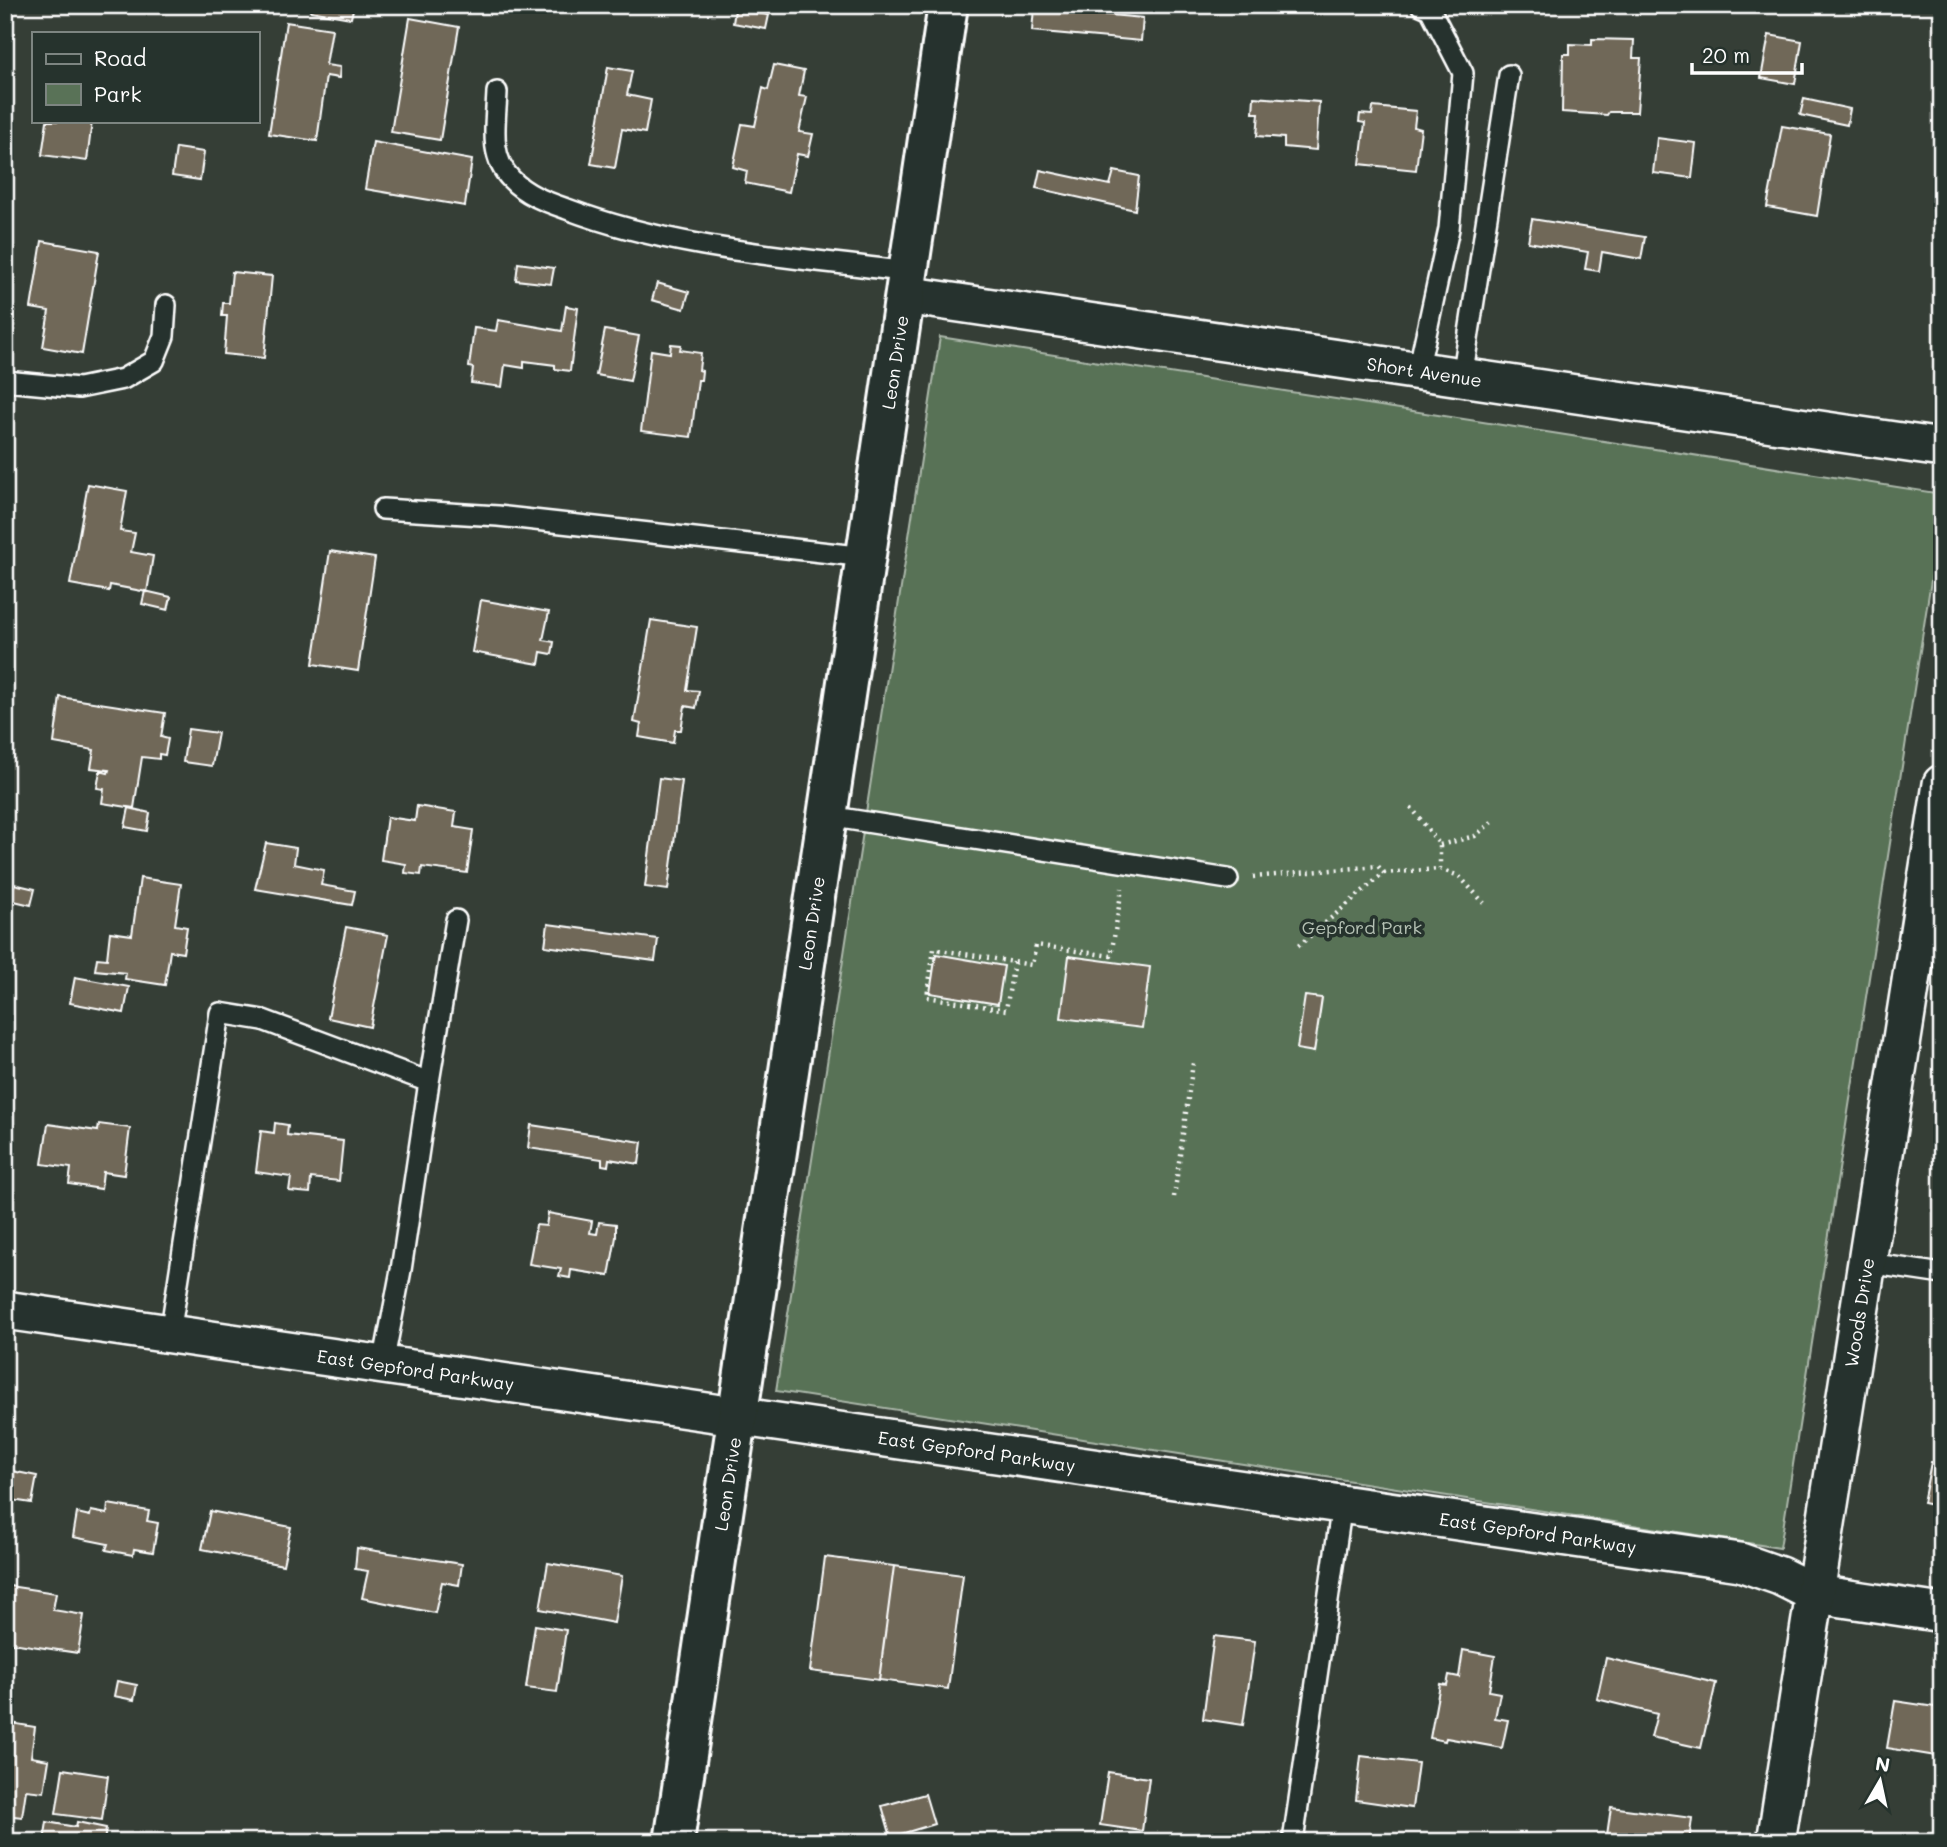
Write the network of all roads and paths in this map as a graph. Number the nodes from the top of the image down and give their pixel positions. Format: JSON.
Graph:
{"nodes":[{"id":1,"x":948,"y":5,"type":"edge"},
{"id":2,"x":1420,"y":5,"type":"edge"},
{"id":3,"x":1509,"y":75,"type":"dead end"},
{"id":4,"x":497,"y":92,"type":"dead end"},
{"id":5,"x":907,"y":284,"type":"junction"},
{"id":6,"x":166,"y":305,"type":"dead end"},
{"id":7,"x":1418,"y":371,"type":"junction"},
{"id":8,"x":1462,"y":378,"type":"junction"},
{"id":9,"x":5,"y":381,"type":"edge"},
{"id":10,"x":1942,"y":448,"type":"edge"},
{"id":11,"x":383,"y":509,"type":"dead end"},
{"id":12,"x":866,"y":557,"type":"junction"},
{"id":13,"x":1942,"y":784,"type":"edge"},
{"id":14,"x":1411,"y":807,"type":"dead end"},
{"id":15,"x":828,"y":816,"type":"junction"},
{"id":16,"x":1493,"y":821,"type":"dead end"},
{"id":17,"x":1440,"y":845,"type":"junction"},
{"id":18,"x":1125,"y":863,"type":"junction"},
{"id":19,"x":1440,"y":869,"type":"junction"},
{"id":20,"x":1384,"y":873,"type":"junction"},
{"id":21,"x":1228,"y":879,"type":"joint"},
{"id":22,"x":1484,"y":903,"type":"dead end"},
{"id":23,"x":456,"y":920,"type":"dead end"},
{"id":24,"x":1297,"y":947,"type":"dead end"},
{"id":25,"x":1014,"y":962,"type":"junction"},
{"id":26,"x":1193,"y":1063,"type":"dead end"},
{"id":27,"x":429,"y":1082,"type":"junction"},
{"id":28,"x":1174,"y":1197,"type":"dead end"},
{"id":29,"x":1868,"y":1263,"type":"junction"},
{"id":30,"x":1942,"y":1274,"type":"edge"},
{"id":31,"x":5,"y":1310,"type":"edge"},
{"id":32,"x":170,"y":1334,"type":"junction"},
{"id":33,"x":383,"y":1366,"type":"junction"},
{"id":34,"x":738,"y":1417,"type":"junction"},
{"id":35,"x":1342,"y":1504,"type":"junction"},
{"id":36,"x":1816,"y":1594,"type":"junction"},
{"id":37,"x":1942,"y":1613,"type":"edge"},
{"id":38,"x":1294,"y":1834,"type":"dead end"},
{"id":39,"x":674,"y":1842,"type":"edge"},
{"id":40,"x":1776,"y":1842,"type":"edge"}],
"edges":[{"from":1,"to":5,"type":"street","name":"Leon Drive"},
{"from":2,"to":7,"type":"lane"},
{"from":3,"to":8,"type":"lane"},
{"from":4,"to":5,"type":"lane"},
{"from":5,"to":7,"type":"street","name":"Short Avenue"},
{"from":5,"to":12,"type":"street","name":"Leon Drive"},
{"from":6,"to":9,"type":"lane"},
{"from":7,"to":8,"type":"street","name":"Short Avenue"},
{"from":8,"to":10,"type":"street","name":"Short Avenue"},
{"from":11,"to":12,"type":"lane"},
{"from":12,"to":15,"type":"street","name":"Leon Drive"},
{"from":13,"to":29,"type":"street","name":"Woods Drive"},
{"from":14,"to":17,"type":"path"},
{"from":15,"to":18,"type":"lane"},
{"from":15,"to":34,"type":"street","name":"Leon Drive"},
{"from":16,"to":17,"type":"path"},
{"from":17,"to":19,"type":"path"},
{"from":18,"to":21,"type":"lane"},
{"from":18,"to":25,"type":"path"},
{"from":19,"to":20,"type":"path"},
{"from":19,"to":22,"type":"path"},
{"from":20,"to":21,"type":"path"},
{"from":20,"to":24,"type":"path"},
{"from":23,"to":27,"type":"lane"},
{"from":25,"to":25,"type":"path"},
{"from":26,"to":28,"type":"path"},
{"from":27,"to":32,"type":"lane"},
{"from":27,"to":33,"type":"lane"},
{"from":29,"to":30,"type":"lane"},
{"from":29,"to":36,"type":"street","name":"Woods Drive"},
{"from":31,"to":32,"type":"street","name":"East Gepford Parkway"},
{"from":32,"to":33,"type":"street","name":"East Gepford Parkway"},
{"from":33,"to":34,"type":"street","name":"East Gepford Parkway"},
{"from":34,"to":35,"type":"street","name":"East Gepford Parkway"},
{"from":34,"to":39,"type":"street","name":"Leon Drive"},
{"from":35,"to":36,"type":"street","name":"East Gepford Parkway"},
{"from":35,"to":38,"type":"lane"},
{"from":36,"to":37,"type":"street","name":"East Gepford Parkway"},
{"from":36,"to":40,"type":"street","name":"Woods Drive"}]}
